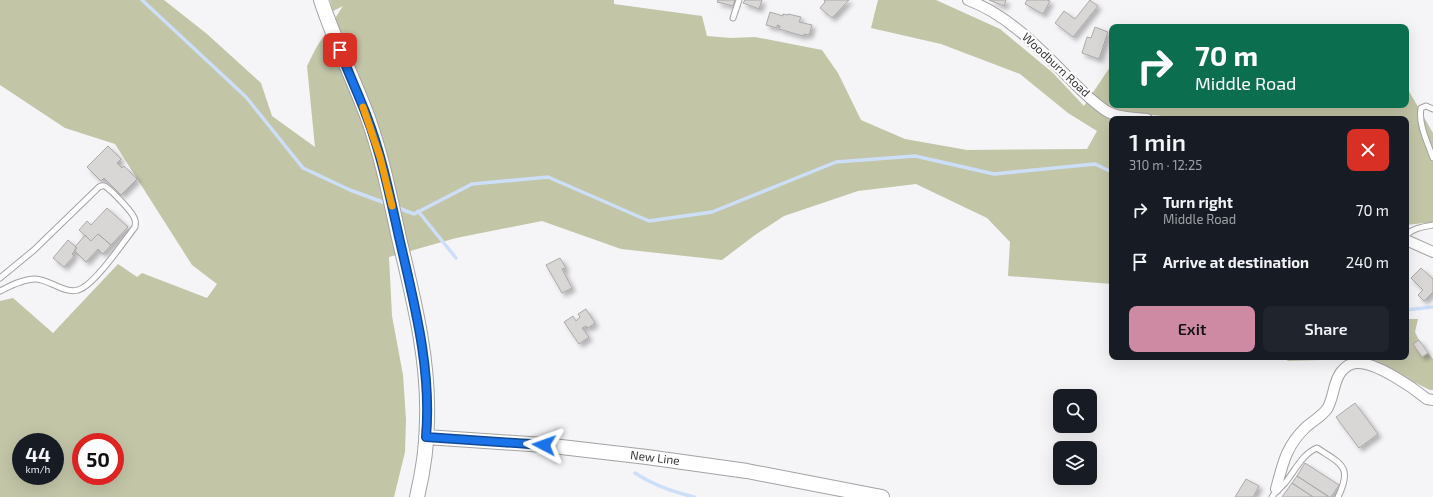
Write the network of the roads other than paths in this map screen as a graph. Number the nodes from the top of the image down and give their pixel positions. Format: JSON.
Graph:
{"nodes":[{"id":1,"x":321,"y":0,"type":"edge"},
{"id":2,"x":739,"y":0,"type":"edge"},
{"id":3,"x":968,"y":0,"type":"edge"},
{"id":4,"x":733,"y":18,"type":"dead end"},
{"id":5,"x":1433,"y":109,"type":"edge"},
{"id":6,"x":1123,"y":116,"type":"edge"},
{"id":7,"x":1433,"y":158,"type":"edge"},
{"id":8,"x":1433,"y":226,"type":"edge"},
{"id":9,"x":1409,"y":232,"type":"edge"},
{"id":10,"x":1409,"y":241,"type":"edge"},
{"id":11,"x":1433,"y":252,"type":"edge"},
{"id":12,"x":0,"y":278,"type":"edge"},
{"id":13,"x":0,"y":291,"type":"edge"},
{"id":14,"x":1433,"y":400,"type":"edge"},
{"id":15,"x":426,"y":437,"type":"junction"},
{"id":16,"x":1274,"y":493,"type":"edge"},
{"id":17,"x":417,"y":497,"type":"edge"},
{"id":18,"x":882,"y":497,"type":"edge"},
{"id":19,"x":1338,"y":497,"type":"edge"}],
"edges":[{"from":1,"to":15,"type":"main road"},
{"from":2,"to":4,"type":"lane"},
{"from":3,"to":6,"type":"street","name":"Woodburn Road"},
{"from":5,"to":7,"type":"lane"},
{"from":8,"to":9,"type":"lane"},
{"from":10,"to":11,"type":"street"},
{"from":12,"to":13,"type":"lane"},
{"from":14,"to":16,"type":"street"},
{"from":15,"to":17,"type":"main road"},
{"from":15,"to":18,"type":"main road","name":"New Line"},
{"from":16,"to":19,"type":"lane"}]}
